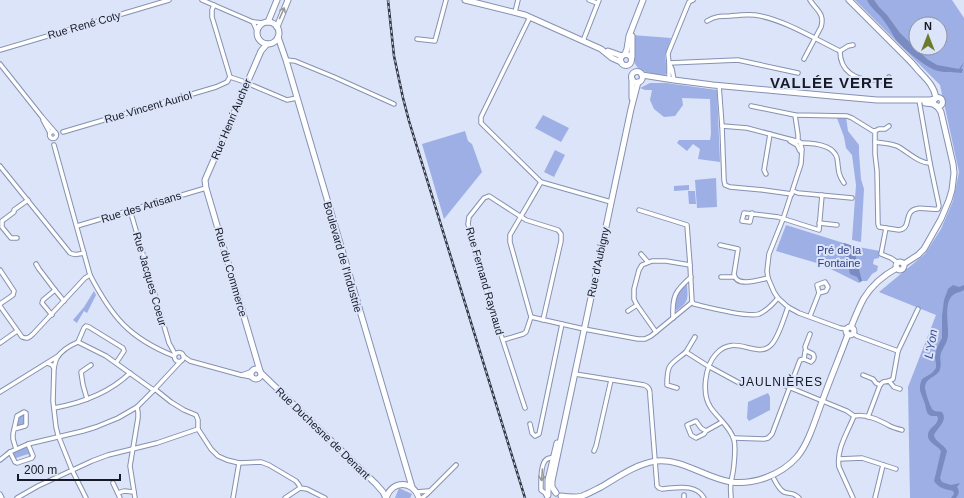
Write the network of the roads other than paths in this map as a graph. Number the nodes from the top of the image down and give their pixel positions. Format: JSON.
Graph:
{"nodes":[{"id":1,"x":169,"y":0,"type":"edge"},
{"id":2,"x":202,"y":0,"type":"edge"},
{"id":3,"x":277,"y":0,"type":"edge"},
{"id":4,"x":288,"y":0,"type":"edge"},
{"id":5,"x":446,"y":0,"type":"edge"},
{"id":6,"x":468,"y":0,"type":"edge"},
{"id":7,"x":518,"y":0,"type":"edge"},
{"id":8,"x":589,"y":0,"type":"edge"},
{"id":9,"x":643,"y":0,"type":"edge"},
{"id":10,"x":693,"y":0,"type":"edge"},
{"id":11,"x":810,"y":0,"type":"edge"},
{"id":12,"x":849,"y":0,"type":"edge"},
{"id":13,"x":598,"y":2,"type":"edge"},
{"id":14,"x":214,"y":5,"type":"junction"},
{"id":15,"x":515,"y":12,"type":"junction"},
{"id":16,"x":530,"y":17,"type":"junction"},
{"id":17,"x":707,"y":21,"type":"dead end"},
{"id":18,"x":253,"y":22,"type":"junction"},
{"id":19,"x":265,"y":23,"type":"junction"},
{"id":20,"x":277,"y":27,"type":"junction"},
{"id":21,"x":632,"y":28,"type":"junction"},
{"id":22,"x":257,"y":31,"type":"junction"},
{"id":23,"x":278,"y":37,"type":"junction"},
{"id":24,"x":417,"y":39,"type":"dead end"},
{"id":25,"x":815,"y":39,"type":"junction"},
{"id":26,"x":260,"y":40,"type":"junction"},
{"id":27,"x":583,"y":41,"type":"junction"},
{"id":28,"x":269,"y":43,"type":"junction"},
{"id":29,"x":853,"y":45,"type":"dead end"},
{"id":30,"x":282,"y":48,"type":"junction"},
{"id":31,"x":0,"y":50,"type":"edge"},
{"id":32,"x":261,"y":51,"type":"junction"},
{"id":33,"x":840,"y":51,"type":"junction"},
{"id":34,"x":623,"y":57,"type":"junction"},
{"id":35,"x":804,"y":59,"type":"dead end"},
{"id":36,"x":286,"y":60,"type":"junction"},
{"id":37,"x":630,"y":62,"type":"junction"},
{"id":38,"x":669,"y":63,"type":"junction"},
{"id":39,"x":0,"y":64,"type":"edge"},
{"id":40,"x":798,"y":73,"type":"dead end"},
{"id":41,"x":634,"y":75,"type":"junction"},
{"id":42,"x":642,"y":75,"type":"junction"},
{"id":43,"x":230,"y":77,"type":"junction"},
{"id":44,"x":889,"y":77,"type":"dead end"},
{"id":45,"x":670,"y":79,"type":"junction"},
{"id":46,"x":640,"y":82,"type":"junction"},
{"id":47,"x":247,"y":83,"type":"junction"},
{"id":48,"x":719,"y":85,"type":"junction"},
{"id":49,"x":296,"y":98,"type":"junction"},
{"id":50,"x":919,"y":102,"type":"junction"},
{"id":51,"x":937,"y":102,"type":"junction"},
{"id":52,"x":394,"y":104,"type":"dead end"},
{"id":53,"x":751,"y":106,"type":"dead end"},
{"id":54,"x":631,"y":109,"type":"junction"},
{"id":55,"x":796,"y":115,"type":"junction"},
{"id":56,"x":722,"y":126,"type":"junction"},
{"id":57,"x":889,"y":126,"type":"dead end"},
{"id":58,"x":875,"y":131,"type":"junction"},
{"id":59,"x":770,"y":134,"type":"junction"},
{"id":60,"x":54,"y":135,"type":"junction"},
{"id":61,"x":875,"y":142,"type":"junction"},
{"id":62,"x":799,"y":143,"type":"junction"},
{"id":63,"x":930,"y":163,"type":"junction"},
{"id":64,"x":0,"y":166,"type":"edge"},
{"id":65,"x":766,"y":174,"type":"dead end"},
{"id":66,"x":541,"y":182,"type":"junction"},
{"id":67,"x":844,"y":183,"type":"dead end"},
{"id":68,"x":206,"y":188,"type":"junction"},
{"id":69,"x":792,"y":193,"type":"junction"},
{"id":70,"x":822,"y":195,"type":"junction"},
{"id":71,"x":852,"y":198,"type":"dead end"},
{"id":72,"x":28,"y":200,"type":"junction"},
{"id":73,"x":611,"y":202,"type":"junction"},
{"id":74,"x":130,"y":210,"type":"junction"},
{"id":75,"x":639,"y":210,"type":"dead end"},
{"id":76,"x":752,"y":213,"type":"dead end"},
{"id":77,"x":520,"y":217,"type":"junction"},
{"id":78,"x":783,"y":218,"type":"junction"},
{"id":79,"x":819,"y":223,"type":"junction"},
{"id":80,"x":77,"y":226,"type":"junction"},
{"id":81,"x":838,"y":226,"type":"dead end"},
{"id":82,"x":886,"y":228,"type":"junction"},
{"id":83,"x":17,"y":238,"type":"dead end"},
{"id":84,"x":720,"y":245,"type":"dead end"},
{"id":85,"x":84,"y":253,"type":"junction"},
{"id":86,"x":641,"y":254,"type":"dead end"},
{"id":87,"x":648,"y":262,"type":"junction"},
{"id":88,"x":36,"y":264,"type":"dead end"},
{"id":89,"x":690,"y":265,"type":"junction"},
{"id":90,"x":897,"y":266,"type":"junction"},
{"id":91,"x":0,"y":270,"type":"edge"},
{"id":92,"x":90,"y":275,"type":"junction"},
{"id":93,"x":691,"y":277,"type":"junction"},
{"id":94,"x":721,"y":277,"type":"dead end"},
{"id":95,"x":734,"y":277,"type":"junction"},
{"id":96,"x":768,"y":278,"type":"junction"},
{"id":97,"x":55,"y":290,"type":"junction"},
{"id":98,"x":819,"y":293,"type":"dead end"},
{"id":99,"x":778,"y":298,"type":"junction"},
{"id":100,"x":64,"y":301,"type":"junction"},
{"id":101,"x":692,"y":302,"type":"junction"},
{"id":102,"x":637,"y":304,"type":"junction"},
{"id":103,"x":0,"y":305,"type":"edge"},
{"id":104,"x":788,"y":308,"type":"junction"},
{"id":105,"x":918,"y":309,"type":"dead end"},
{"id":106,"x":628,"y":311,"type":"dead end"},
{"id":107,"x":52,"y":315,"type":"junction"},
{"id":108,"x":810,"y":316,"type":"junction"},
{"id":109,"x":531,"y":317,"type":"junction"},
{"id":110,"x":673,"y":318,"type":"junction"},
{"id":111,"x":543,"y":320,"type":"junction"},
{"id":112,"x":562,"y":324,"type":"junction"},
{"id":113,"x":584,"y":329,"type":"junction"},
{"id":114,"x":17,"y":331,"type":"junction"},
{"id":115,"x":850,"y":331,"type":"junction"},
{"id":116,"x":656,"y":332,"type":"junction"},
{"id":117,"x":810,"y":334,"type":"dead end"},
{"id":118,"x":695,"y":337,"type":"dead end"},
{"id":119,"x":503,"y":340,"type":"junction"},
{"id":120,"x":78,"y":342,"type":"junction"},
{"id":121,"x":0,"y":343,"type":"edge"},
{"id":122,"x":898,"y":351,"type":"junction"},
{"id":123,"x":686,"y":352,"type":"junction"},
{"id":124,"x":806,"y":352,"type":"junction"},
{"id":125,"x":58,"y":356,"type":"junction"},
{"id":126,"x":256,"y":357,"type":"junction"},
{"id":127,"x":178,"y":358,"type":"junction"},
{"id":128,"x":804,"y":359,"type":"junction"},
{"id":129,"x":190,"y":361,"type":"junction"},
{"id":130,"x":46,"y":363,"type":"junction"},
{"id":131,"x":116,"y":363,"type":"junction"},
{"id":132,"x":91,"y":365,"type":"dead end"},
{"id":133,"x":708,"y":366,"type":"junction"},
{"id":134,"x":54,"y":368,"type":"junction"},
{"id":135,"x":253,"y":372,"type":"junction"},
{"id":136,"x":261,"y":372,"type":"junction"},
{"id":137,"x":130,"y":373,"type":"junction"},
{"id":138,"x":575,"y":374,"type":"junction"},
{"id":139,"x":863,"y":375,"type":"dead end"},
{"id":140,"x":258,"y":379,"type":"junction"},
{"id":141,"x":611,"y":380,"type":"junction"},
{"id":142,"x":889,"y":381,"type":"junction"},
{"id":143,"x":270,"y":382,"type":"junction"},
{"id":144,"x":743,"y":385,"type":"dead end"},
{"id":145,"x":880,"y":385,"type":"junction"},
{"id":146,"x":788,"y":387,"type":"junction"},
{"id":147,"x":677,"y":388,"type":"dead end"},
{"id":148,"x":900,"y":389,"type":"dead end"},
{"id":149,"x":154,"y":390,"type":"junction"},
{"id":150,"x":0,"y":392,"type":"edge"},
{"id":151,"x":87,"y":399,"type":"junction"},
{"id":152,"x":822,"y":401,"type":"junction"},
{"id":153,"x":137,"y":406,"type":"junction"},
{"id":154,"x":54,"y":408,"type":"junction"},
{"id":155,"x":525,"y":408,"type":"dead end"},
{"id":156,"x":565,"y":415,"type":"junction"},
{"id":157,"x":854,"y":416,"type":"junction"},
{"id":158,"x":868,"y":417,"type":"junction"},
{"id":159,"x":722,"y":422,"type":"junction"},
{"id":160,"x":530,"y":424,"type":"dead end"},
{"id":161,"x":14,"y":429,"type":"junction"},
{"id":162,"x":198,"y":429,"type":"junction"},
{"id":163,"x":706,"y":430,"type":"junction"},
{"id":164,"x":902,"y":430,"type":"dead end"},
{"id":165,"x":59,"y":436,"type":"junction"},
{"id":166,"x":734,"y":438,"type":"junction"},
{"id":167,"x":28,"y":444,"type":"junction"},
{"id":168,"x":16,"y":449,"type":"junction"},
{"id":169,"x":132,"y":450,"type":"junction"},
{"id":170,"x":594,"y":451,"type":"dead end"},
{"id":171,"x":10,"y":452,"type":"junction"},
{"id":172,"x":553,"y":457,"type":"junction"},
{"id":173,"x":839,"y":459,"type":"junction"},
{"id":174,"x":0,"y":460,"type":"edge"},
{"id":175,"x":655,"y":462,"type":"junction"},
{"id":176,"x":239,"y":463,"type":"junction"},
{"id":177,"x":456,"y":465,"type":"dead end"},
{"id":178,"x":883,"y":465,"type":"junction"},
{"id":179,"x":405,"y":466,"type":"junction"},
{"id":180,"x":896,"y":469,"type":"dead end"},
{"id":181,"x":72,"y":470,"type":"junction"},
{"id":182,"x":774,"y":479,"type":"dead end"},
{"id":183,"x":731,"y":482,"type":"junction"},
{"id":184,"x":113,"y":483,"type":"dead end"},
{"id":185,"x":376,"y":484,"type":"junction"},
{"id":186,"x":401,"y":484,"type":"junction"},
{"id":187,"x":412,"y":487,"type":"junction"},
{"id":188,"x":300,"y":488,"type":"junction"},
{"id":189,"x":393,"y":488,"type":"junction"},
{"id":190,"x":430,"y":491,"type":"junction"},
{"id":191,"x":134,"y":492,"type":"junction"},
{"id":192,"x":416,"y":492,"type":"junction"},
{"id":193,"x":118,"y":493,"type":"junction"},
{"id":194,"x":0,"y":494,"type":"edge"},
{"id":195,"x":560,"y":496,"type":"edge"},
{"id":196,"x":547,"y":497,"type":"edge"},
{"id":197,"x":2,"y":498,"type":"edge"},
{"id":198,"x":17,"y":498,"type":"edge"},
{"id":199,"x":86,"y":498,"type":"edge"},
{"id":200,"x":120,"y":498,"type":"edge"},
{"id":201,"x":135,"y":498,"type":"edge"},
{"id":202,"x":234,"y":498,"type":"edge"},
{"id":203,"x":285,"y":498,"type":"edge"},
{"id":204,"x":325,"y":498,"type":"edge"},
{"id":205,"x":386,"y":498,"type":"edge"},
{"id":206,"x":418,"y":498,"type":"edge"},
{"id":207,"x":422,"y":498,"type":"edge"},
{"id":208,"x":571,"y":498,"type":"edge"},
{"id":209,"x":704,"y":498,"type":"edge"},
{"id":210,"x":731,"y":498,"type":"edge"},
{"id":211,"x":799,"y":498,"type":"edge"},
{"id":212,"x":853,"y":498,"type":"edge"},
{"id":213,"x":875,"y":498,"type":"edge"}],
"edges":[{"from":1,"to":31,"type":"street","name":"Rue René Coty"},
{"from":2,"to":14,"type":"street"},
{"from":3,"to":19,"type":"street"},
{"from":20,"to":4,"type":"street","one_way":true},
{"from":5,"to":24,"type":"street"},
{"from":6,"to":15,"type":"street"},
{"from":7,"to":15,"type":"street"},
{"from":8,"to":13,"type":"street"},
{"from":9,"to":21,"type":"street"},
{"from":10,"to":38,"type":"street"},
{"from":11,"to":25,"type":"street"},
{"from":12,"to":51,"type":"street"},
{"from":13,"to":27,"type":"street"},
{"from":14,"to":18,"type":"street"},
{"from":14,"to":43,"type":"street"},
{"from":15,"to":16,"type":"street"},
{"from":16,"to":27,"type":"street"},
{"from":16,"to":66,"type":"street"},
{"from":17,"to":25,"type":"street"},
{"from":18,"to":19,"type":"street"},
{"from":18,"to":22,"type":"street"},
{"from":19,"to":20,"type":"street"},
{"from":19,"to":22,"type":"street"},
{"from":20,"to":23,"type":"street"},
{"from":21,"to":34,"type":"street"},
{"from":21,"to":37,"type":"street"},
{"from":22,"to":26,"type":"street"},
{"from":23,"to":28,"type":"street"},
{"from":23,"to":30,"type":"street","name":"Boulevard de l'Industrie"},
{"from":25,"to":33,"type":"street"},
{"from":25,"to":35,"type":"street"},
{"from":26,"to":28,"type":"street"},
{"from":26,"to":32,"type":"street","name":"Rue Henri Aucher"},
{"from":27,"to":34,"type":"street"},
{"from":28,"to":30,"type":"street"},
{"from":28,"to":32,"type":"street","name":"Rue Henri Aucher"},
{"from":29,"to":33,"type":"street"},
{"from":30,"to":36,"type":"street","name":"Boulevard de l'Industrie"},
{"from":32,"to":47,"type":"street","name":"Rue Henri Aucher"},
{"from":33,"to":44,"type":"street"},
{"from":34,"to":37,"type":"street"},
{"from":34,"to":37,"type":"street"},
{"from":36,"to":49,"type":"street","name":"Boulevard de l'Industrie"},
{"from":36,"to":52,"type":"street"},
{"from":37,"to":41,"type":"street"},
{"from":38,"to":40,"type":"street"},
{"from":38,"to":45,"type":"street"},
{"from":39,"to":60,"type":"street"},
{"from":41,"to":42,"type":"street"},
{"from":41,"to":46,"type":"street"},
{"from":41,"to":54,"type":"street","name":"Rue d'Aubigny"},
{"from":42,"to":45,"type":"street"},
{"from":42,"to":46,"type":"street","name":"Rue d'Aubigny"},
{"from":43,"to":47,"type":"street"},
{"from":43,"to":60,"type":"street","name":"Rue Vincent Auriol"},
{"from":45,"to":46,"type":"street"},
{"from":45,"to":48,"type":"street"},
{"from":46,"to":54,"type":"street","name":"Rue d'Aubigny"},
{"from":47,"to":49,"type":"street"},
{"from":47,"to":68,"type":"street","name":"Rue Henri Aucher"},
{"from":48,"to":50,"type":"street"},
{"from":48,"to":56,"type":"street"},
{"from":49,"to":179,"type":"street","name":"Boulevard de l'Industrie"},
{"from":50,"to":51,"type":"street"},
{"from":50,"to":63,"type":"street"},
{"from":51,"to":90,"type":"street"},
{"from":53,"to":55,"type":"street"},
{"from":54,"to":73,"type":"street","name":"Rue d'Aubigny"},
{"from":55,"to":58,"type":"street"},
{"from":55,"to":62,"type":"street"},
{"from":56,"to":59,"type":"street"},
{"from":56,"to":69,"type":"street"},
{"from":57,"to":58,"type":"street"},
{"from":58,"to":61,"type":"street"},
{"from":59,"to":62,"type":"street"},
{"from":59,"to":65,"type":"street"},
{"from":60,"to":80,"type":"street"},
{"from":61,"to":63,"type":"street"},
{"from":61,"to":82,"type":"street"},
{"from":62,"to":67,"type":"street"},
{"from":62,"to":69,"type":"street"},
{"from":63,"to":82,"type":"street"},
{"from":64,"to":72,"type":"street"},
{"from":66,"to":73,"type":"street"},
{"from":66,"to":77,"type":"street"},
{"from":68,"to":74,"type":"street","name":"Rue des Artisans"},
{"from":68,"to":126,"type":"street","name":"Rue du Commerce"},
{"from":69,"to":70,"type":"street"},
{"from":69,"to":78,"type":"street"},
{"from":70,"to":71,"type":"street"},
{"from":70,"to":79,"type":"street"},
{"from":72,"to":83,"type":"street"},
{"from":72,"to":85,"type":"street"},
{"from":73,"to":113,"type":"street","name":"Rue d'Aubigny"},
{"from":74,"to":80,"type":"street","name":"Rue des Artisans"},
{"from":74,"to":127,"type":"street","name":"Rue Jacques Coeur"},
{"from":75,"to":89,"type":"street"},
{"from":76,"to":78,"type":"street"},
{"from":77,"to":109,"type":"street"},
{"from":77,"to":111,"type":"street"},
{"from":77,"to":119,"type":"street","name":"Rue Fernand Raynaud"},
{"from":78,"to":79,"type":"street"},
{"from":78,"to":96,"type":"street"},
{"from":79,"to":81,"type":"street"},
{"from":80,"to":85,"type":"street"},
{"from":82,"to":90,"type":"street"},
{"from":84,"to":95,"type":"street"},
{"from":85,"to":92,"type":"street"},
{"from":86,"to":87,"type":"street"},
{"from":87,"to":89,"type":"street"},
{"from":87,"to":102,"type":"street"},
{"from":88,"to":97,"type":"street"},
{"from":89,"to":93,"type":"street"},
{"from":90,"to":115,"type":"street"},
{"from":91,"to":103,"type":"street"},
{"from":92,"to":100,"type":"street"},
{"from":92,"to":127,"type":"street"},
{"from":93,"to":101,"type":"street"},
{"from":93,"to":110,"type":"street"},
{"from":94,"to":95,"type":"street"},
{"from":95,"to":96,"type":"street"},
{"from":96,"to":99,"type":"street"},
{"from":97,"to":100,"type":"street"},
{"from":97,"to":107,"type":"street"},
{"from":98,"to":108,"type":"street"},
{"from":99,"to":101,"type":"street"},
{"from":99,"to":104,"type":"street"},
{"from":100,"to":107,"type":"street"},
{"from":101,"to":110,"type":"street"},
{"from":102,"to":106,"type":"street"},
{"from":102,"to":116,"type":"street"},
{"from":103,"to":114,"type":"street"},
{"from":104,"to":108,"type":"street"},
{"from":104,"to":133,"type":"street"},
{"from":105,"to":122,"type":"street"},
{"from":107,"to":114,"type":"street"},
{"from":108,"to":115,"type":"street"},
{"from":109,"to":111,"type":"street"},
{"from":109,"to":119,"type":"street"},
{"from":110,"to":116,"type":"street"},
{"from":111,"to":112,"type":"street"},
{"from":112,"to":113,"type":"street"},
{"from":112,"to":160,"type":"street"},
{"from":113,"to":116,"type":"street"},
{"from":113,"to":138,"type":"street","name":"Rue d'Aubigny"},
{"from":114,"to":121,"type":"street"},
{"from":115,"to":122,"type":"street"},
{"from":115,"to":152,"type":"street"},
{"from":117,"to":124,"type":"street"},
{"from":118,"to":123,"type":"street"},
{"from":119,"to":155,"type":"street","name":"Rue Fernand Raynaud"},
{"from":120,"to":125,"type":"street"},
{"from":120,"to":131,"type":"street"},
{"from":120,"to":131,"type":"street"},
{"from":122,"to":142,"type":"street"},
{"from":123,"to":133,"type":"street"},
{"from":123,"to":147,"type":"street"},
{"from":124,"to":128,"type":"street"},
{"from":124,"to":128,"type":"street"},
{"from":125,"to":130,"type":"street"},
{"from":125,"to":134,"type":"street"},
{"from":126,"to":135,"type":"street","name":"Rue du Commerce"},
{"from":126,"to":136,"type":"street","name":"Rue du Commerce"},
{"from":127,"to":129,"type":"street"},
{"from":127,"to":129,"type":"street"},
{"from":127,"to":149,"type":"street"},
{"from":128,"to":146,"type":"street"},
{"from":129,"to":135,"type":"street"},
{"from":130,"to":134,"type":"street"},
{"from":130,"to":150,"type":"street"},
{"from":131,"to":137,"type":"street"},
{"from":132,"to":151,"type":"street"},
{"from":133,"to":144,"type":"street"},
{"from":133,"to":159,"type":"street"},
{"from":134,"to":154,"type":"street"},
{"from":135,"to":136,"type":"street"},
{"from":135,"to":140,"type":"street","name":"Rue Duchesne de Denant"},
{"from":136,"to":140,"type":"street"},
{"from":136,"to":143,"type":"street","name":"Rue Duchesne de Denant"},
{"from":137,"to":149,"type":"street"},
{"from":137,"to":151,"type":"street"},
{"from":138,"to":141,"type":"street"},
{"from":138,"to":156,"type":"street","name":"Rue d'Aubigny"},
{"from":139,"to":145,"type":"street"},
{"from":140,"to":143,"type":"street","name":"Rue Duchesne de Denant"},
{"from":141,"to":170,"type":"street"},
{"from":141,"to":175,"type":"street"},
{"from":142,"to":145,"type":"street"},
{"from":142,"to":148,"type":"street"},
{"from":143,"to":185,"type":"street","name":"Rue Duchesne de Denant"},
{"from":145,"to":158,"type":"street"},
{"from":146,"to":152,"type":"street"},
{"from":146,"to":166,"type":"street"},
{"from":149,"to":153,"type":"street"},
{"from":149,"to":162,"type":"street"},
{"from":151,"to":154,"type":"street"},
{"from":152,"to":157,"type":"street"},
{"from":152,"to":183,"type":"street"},
{"from":153,"to":165,"type":"street"},
{"from":153,"to":169,"type":"street"},
{"from":154,"to":165,"type":"street"},
{"from":156,"to":172,"type":"street","name":"Rue d'Aubigny"},
{"from":156,"to":195,"type":"street","name":"Rue d'Aubigny"},
{"from":157,"to":158,"type":"street"},
{"from":157,"to":173,"type":"street"},
{"from":158,"to":164,"type":"street"},
{"from":159,"to":163,"type":"street"},
{"from":159,"to":166,"type":"street"},
{"from":161,"to":161,"type":"street"},
{"from":161,"to":168,"type":"street"},
{"from":162,"to":169,"type":"street"},
{"from":162,"to":176,"type":"street"},
{"from":163,"to":163,"type":"street"},
{"from":165,"to":167,"type":"street"},
{"from":165,"to":181,"type":"street"},
{"from":166,"to":183,"type":"street"},
{"from":167,"to":168,"type":"street"},
{"from":167,"to":171,"type":"street"},
{"from":168,"to":171,"type":"street"},
{"from":169,"to":181,"type":"street"},
{"from":169,"to":191,"type":"street"},
{"from":171,"to":174,"type":"street"},
{"from":172,"to":196,"type":"street","name":"Rue d'Aubigny"},
{"from":172,"to":196,"type":"street","one_way":true},
{"from":173,"to":178,"type":"street"},
{"from":173,"to":212,"type":"street"},
{"from":175,"to":183,"type":"street"},
{"from":175,"to":208,"type":"street"},
{"from":175,"to":209,"type":"street"},
{"from":176,"to":188,"type":"street"},
{"from":176,"to":202,"type":"street"},
{"from":177,"to":190,"type":"street"},
{"from":178,"to":180,"type":"street"},
{"from":178,"to":213,"type":"street"},
{"from":179,"to":186,"type":"street","name":"Boulevard de l'Industrie"},
{"from":179,"to":187,"type":"street","name":"Boulevard de l'Industrie"},
{"from":181,"to":198,"type":"street"},
{"from":181,"to":199,"type":"street"},
{"from":182,"to":211,"type":"street"},
{"from":183,"to":210,"type":"street"},
{"from":184,"to":193,"type":"street"},
{"from":185,"to":189,"type":"street","name":"Rue Duchesne de Denant"},
{"from":185,"to":205,"type":"street","name":"Rue Duchesne de Denant"},
{"from":186,"to":187,"type":"street"},
{"from":186,"to":189,"type":"street"},
{"from":187,"to":192,"type":"street"},
{"from":188,"to":203,"type":"street"},
{"from":188,"to":204,"type":"street"},
{"from":189,"to":205,"type":"street"},
{"from":190,"to":192,"type":"street"},
{"from":190,"to":207,"type":"street"},
{"from":191,"to":193,"type":"street"},
{"from":191,"to":201,"type":"street"},
{"from":192,"to":206,"type":"street"},
{"from":193,"to":200,"type":"street"},
{"from":194,"to":197,"type":"street"},
{"from":195,"to":196,"type":"street"},
{"from":195,"to":208,"type":"street"}]}
